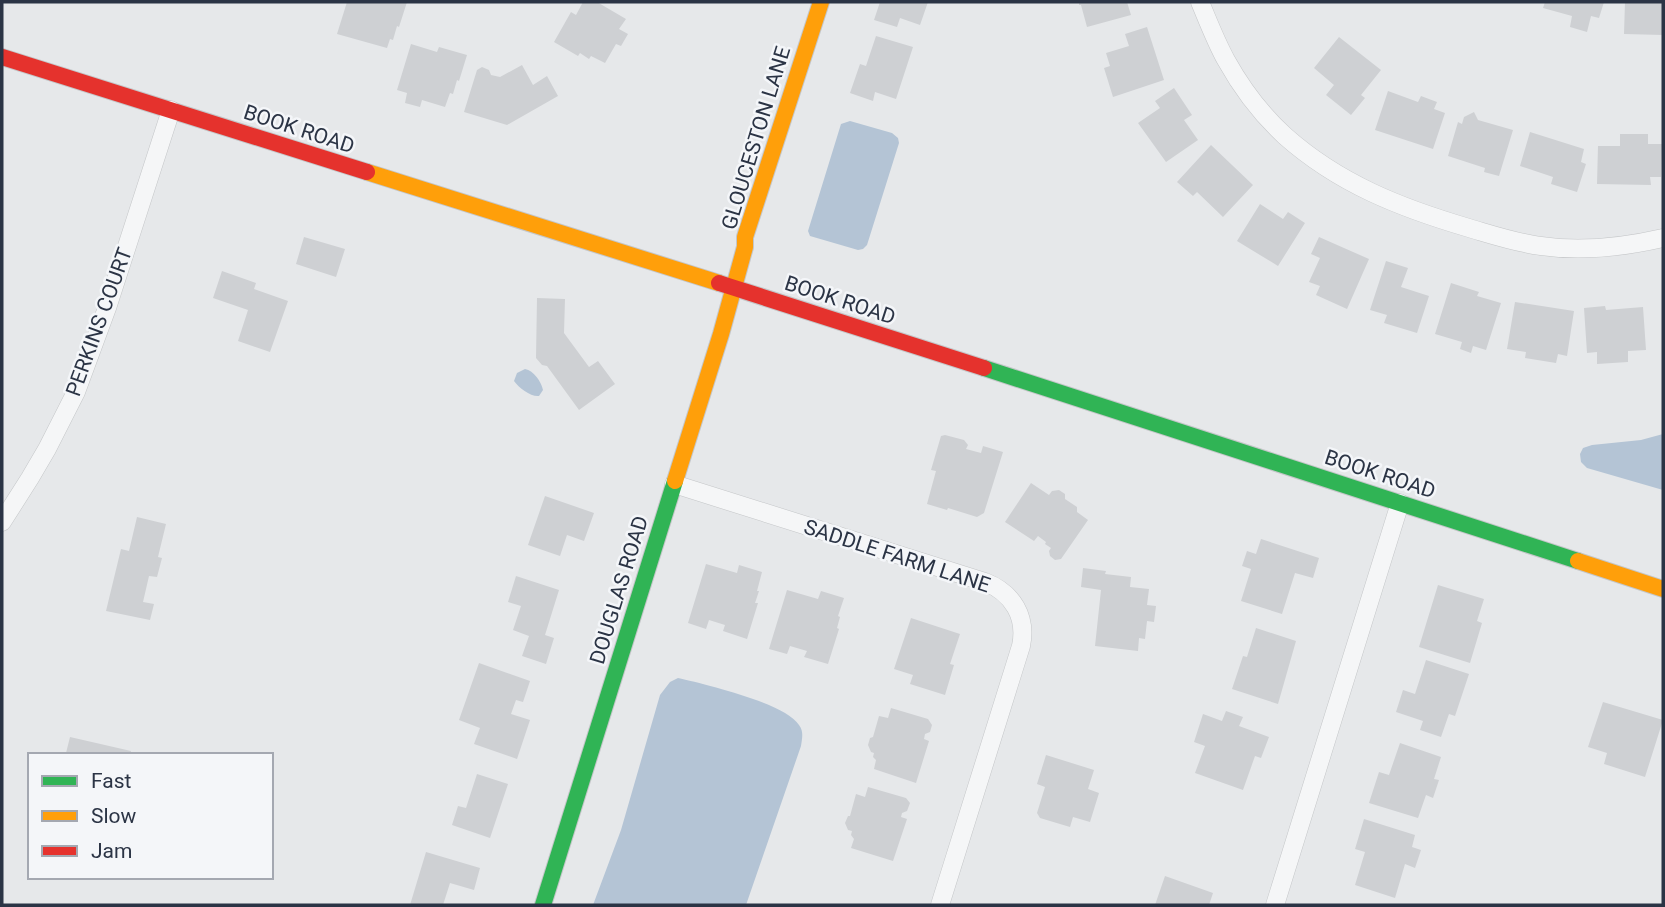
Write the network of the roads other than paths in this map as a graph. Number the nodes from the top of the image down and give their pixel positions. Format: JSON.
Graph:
{"nodes":[{"id":1,"x":821,"y":2,"type":"edge"},
{"id":2,"x":1200,"y":2,"type":"edge"},
{"id":3,"x":2,"y":57,"type":"edge"},
{"id":4,"x":171,"y":110,"type":"junction"},
{"id":5,"x":1663,"y":238,"type":"edge"},
{"id":6,"x":734,"y":288,"type":"junction"},
{"id":7,"x":674,"y":484,"type":"junction"},
{"id":8,"x":1400,"y":503,"type":"junction"},
{"id":9,"x":2,"y":522,"type":"edge"},
{"id":10,"x":1663,"y":589,"type":"edge"},
{"id":11,"x":543,"y":905,"type":"edge"},
{"id":12,"x":940,"y":905,"type":"edge"},
{"id":13,"x":1275,"y":905,"type":"edge"}],
"edges":[{"from":1,"to":6,"type":"street","name":"GLOUCESTON LANE"},
{"from":2,"to":5,"type":"street"},
{"from":3,"to":4,"type":"street","name":"BOOK ROAD"},
{"from":4,"to":6,"type":"street","name":"BOOK ROAD"},
{"from":4,"to":9,"type":"street","name":"PERKINS COURT"},
{"from":6,"to":7,"type":"street","name":"DOUGLAS ROAD"},
{"from":6,"to":8,"type":"street","name":"BOOK ROAD"},
{"from":7,"to":11,"type":"street","name":"DOUGLAS ROAD"},
{"from":7,"to":12,"type":"street","name":"SADDLE FARM LANE"},
{"from":8,"to":10,"type":"street","name":"BOOK ROAD"},
{"from":8,"to":13,"type":"street"}]}
